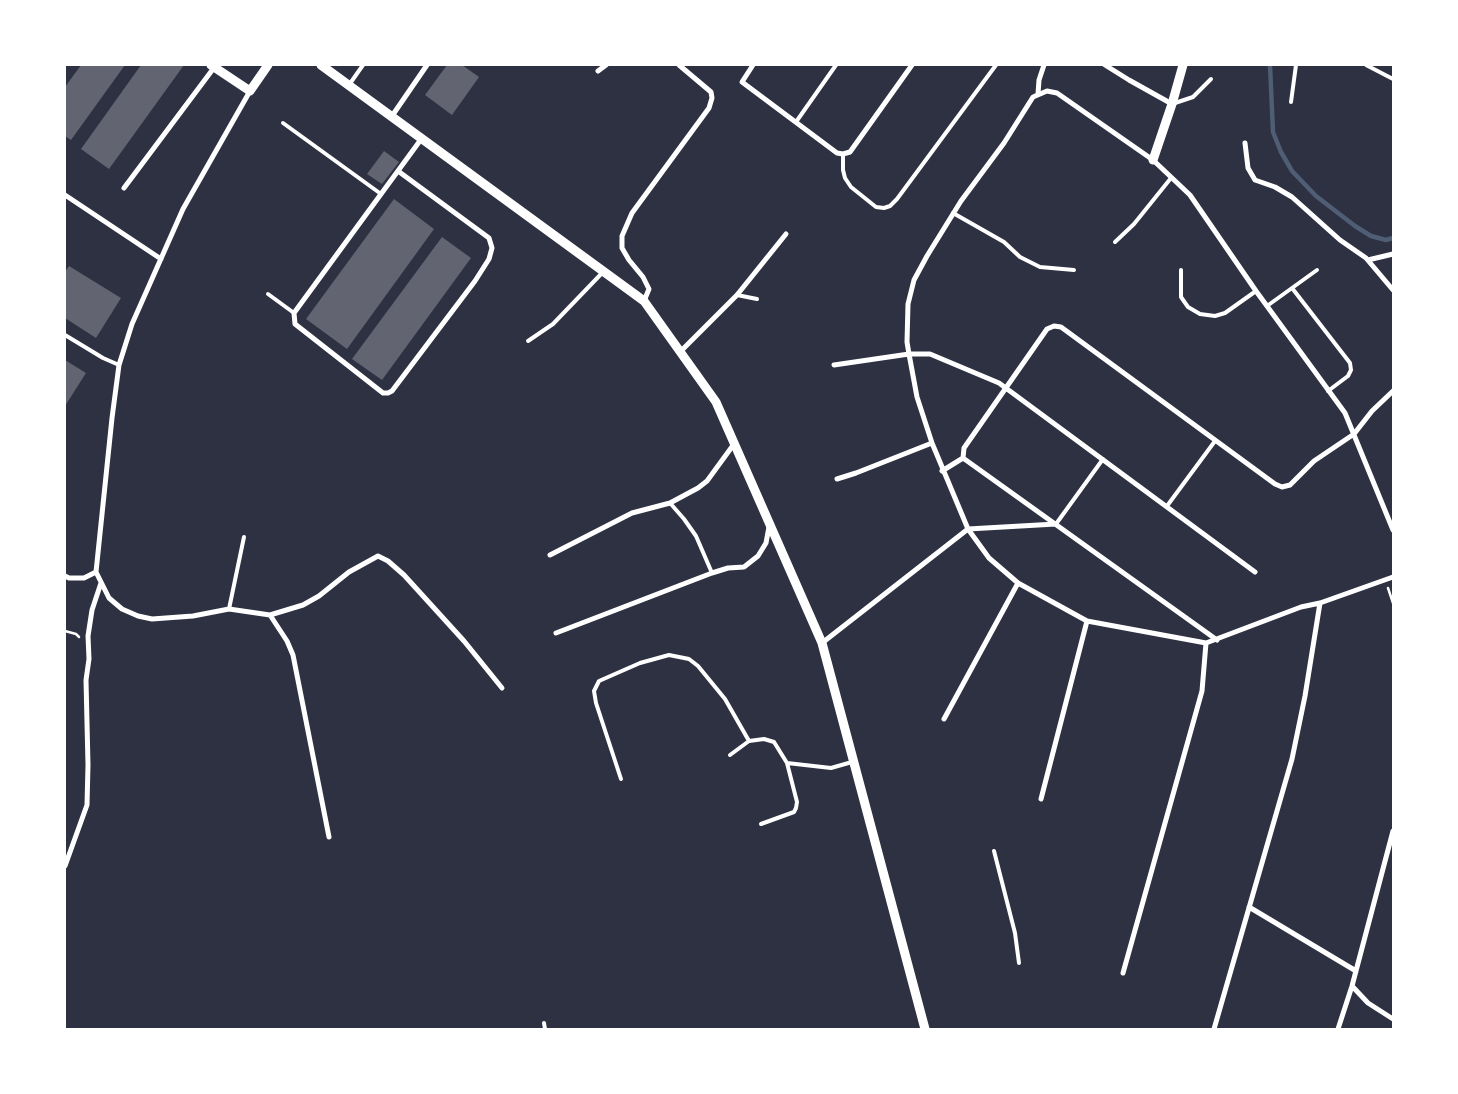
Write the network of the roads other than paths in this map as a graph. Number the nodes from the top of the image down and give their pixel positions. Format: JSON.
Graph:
{"nodes":[{"id":1,"x":268,"y":65,"type":"edge"},
{"id":2,"x":321,"y":65,"type":"edge"},
{"id":3,"x":363,"y":65,"type":"edge"},
{"id":4,"x":427,"y":65,"type":"edge"},
{"id":5,"x":606,"y":65,"type":"edge"},
{"id":6,"x":679,"y":65,"type":"edge"},
{"id":7,"x":753,"y":65,"type":"edge"},
{"id":8,"x":836,"y":65,"type":"edge"},
{"id":9,"x":912,"y":65,"type":"edge"},
{"id":10,"x":996,"y":65,"type":"edge"},
{"id":11,"x":1044,"y":65,"type":"edge"},
{"id":12,"x":1105,"y":65,"type":"edge"},
{"id":13,"x":1183,"y":65,"type":"edge"},
{"id":14,"x":1296,"y":65,"type":"edge"},
{"id":15,"x":1366,"y":65,"type":"edge"},
{"id":16,"x":214,"y":66,"type":"edge"},
{"id":17,"x":598,"y":71,"type":"dead end"},
{"id":18,"x":1212,"y":79,"type":"dead end"},
{"id":19,"x":1393,"y":79,"type":"edge"},
{"id":20,"x":349,"y":85,"type":"junction"},
{"id":21,"x":250,"y":91,"type":"junction"},
{"id":22,"x":1038,"y":94,"type":"junction"},
{"id":23,"x":1291,"y":102,"type":"dead end"},
{"id":24,"x":1172,"y":104,"type":"junction"},
{"id":25,"x":392,"y":116,"type":"junction"},
{"id":26,"x":796,"y":122,"type":"junction"},
{"id":27,"x":283,"y":123,"type":"dead end"},
{"id":28,"x":422,"y":138,"type":"junction"},
{"id":29,"x":1245,"y":143,"type":"dead end"},
{"id":30,"x":843,"y":154,"type":"junction"},
{"id":31,"x":1153,"y":160,"type":"junction"},
{"id":32,"x":398,"y":171,"type":"junction"},
{"id":33,"x":1170,"y":178,"type":"junction"},
{"id":34,"x":124,"y":188,"type":"dead end"},
{"id":35,"x":381,"y":194,"type":"junction"},
{"id":36,"x":65,"y":195,"type":"edge"},
{"id":37,"x":954,"y":213,"type":"junction"},
{"id":38,"x":786,"y":234,"type":"dead end"},
{"id":39,"x":1116,"y":242,"type":"dead end"},
{"id":40,"x":1393,"y":254,"type":"edge"},
{"id":41,"x":161,"y":260,"type":"junction"},
{"id":42,"x":1368,"y":260,"type":"junction"},
{"id":43,"x":1074,"y":270,"type":"dead end"},
{"id":44,"x":1181,"y":270,"type":"dead end"},
{"id":45,"x":1317,"y":270,"type":"dead end"},
{"id":46,"x":603,"y":272,"type":"junction"},
{"id":47,"x":1292,"y":288,"type":"junction"},
{"id":48,"x":1393,"y":290,"type":"edge"},
{"id":49,"x":1256,"y":291,"type":"junction"},
{"id":50,"x":268,"y":294,"type":"dead end"},
{"id":51,"x":737,"y":295,"type":"junction"},
{"id":52,"x":757,"y":299,"type":"dead end"},
{"id":53,"x":644,"y":301,"type":"junction"},
{"id":54,"x":1267,"y":306,"type":"junction"},
{"id":55,"x":294,"y":313,"type":"junction"},
{"id":56,"x":65,"y":335,"type":"edge"},
{"id":57,"x":528,"y":341,"type":"dead end"},
{"id":58,"x":680,"y":352,"type":"junction"},
{"id":59,"x":909,"y":354,"type":"junction"},
{"id":60,"x":120,"y":365,"type":"junction"},
{"id":61,"x":834,"y":366,"type":"dead end"},
{"id":62,"x":1006,"y":389,"type":"junction"},
{"id":63,"x":1328,"y":391,"type":"junction"},
{"id":64,"x":1393,"y":391,"type":"edge"},
{"id":65,"x":1354,"y":434,"type":"junction"},
{"id":66,"x":1216,"y":441,"type":"junction"},
{"id":67,"x":932,"y":442,"type":"junction"},
{"id":68,"x":734,"y":444,"type":"junction"},
{"id":69,"x":963,"y":458,"type":"junction"},
{"id":70,"x":1103,"y":459,"type":"junction"},
{"id":71,"x":942,"y":471,"type":"junction"},
{"id":72,"x":837,"y":479,"type":"dead end"},
{"id":73,"x":670,"y":503,"type":"junction"},
{"id":74,"x":1167,"y":506,"type":"junction"},
{"id":75,"x":770,"y":524,"type":"junction"},
{"id":76,"x":1056,"y":524,"type":"junction"},
{"id":77,"x":968,"y":529,"type":"junction"},
{"id":78,"x":1393,"y":530,"type":"edge"},
{"id":79,"x":244,"y":537,"type":"dead end"},
{"id":80,"x":550,"y":555,"type":"dead end"},
{"id":81,"x":96,"y":572,"type":"junction"},
{"id":82,"x":1255,"y":572,"type":"dead end"},
{"id":83,"x":712,"y":573,"type":"junction"},
{"id":84,"x":65,"y":576,"type":"edge"},
{"id":85,"x":1393,"y":577,"type":"edge"},
{"id":86,"x":101,"y":583,"type":"junction"},
{"id":87,"x":1018,"y":583,"type":"junction"},
{"id":88,"x":1320,"y":603,"type":"junction"},
{"id":89,"x":230,"y":609,"type":"junction"},
{"id":90,"x":270,"y":615,"type":"junction"},
{"id":91,"x":1087,"y":621,"type":"junction"},
{"id":92,"x":556,"y":633,"type":"dead end"},
{"id":93,"x":1217,"y":640,"type":"junction"},
{"id":94,"x":822,"y":643,"type":"junction"},
{"id":95,"x":1206,"y":643,"type":"junction"},
{"id":96,"x":502,"y":688,"type":"dead end"},
{"id":97,"x":944,"y":719,"type":"dead end"},
{"id":98,"x":749,"y":741,"type":"junction"},
{"id":99,"x":730,"y":754,"type":"dead end"},
{"id":100,"x":853,"y":761,"type":"junction"},
{"id":101,"x":786,"y":763,"type":"junction"},
{"id":102,"x":621,"y":779,"type":"dead end"},
{"id":103,"x":1041,"y":799,"type":"dead end"},
{"id":104,"x":761,"y":824,"type":"dead end"},
{"id":105,"x":1393,"y":831,"type":"edge"},
{"id":106,"x":330,"y":837,"type":"dead end"},
{"id":107,"x":994,"y":851,"type":"dead end"},
{"id":108,"x":65,"y":866,"type":"edge"},
{"id":109,"x":1249,"y":908,"type":"junction"},
{"id":110,"x":1019,"y":963,"type":"dead end"},
{"id":111,"x":1356,"y":971,"type":"junction"},
{"id":112,"x":1123,"y":973,"type":"dead end"},
{"id":113,"x":1352,"y":986,"type":"junction"},
{"id":114,"x":1393,"y":1019,"type":"edge"},
{"id":115,"x":544,"y":1023,"type":"dead end"},
{"id":116,"x":545,"y":1029,"type":"edge"},
{"id":117,"x":925,"y":1029,"type":"edge"},
{"id":118,"x":1214,"y":1029,"type":"edge"},
{"id":119,"x":1338,"y":1029,"type":"edge"}],
"edges":[{"from":1,"to":21,"type":"street"},
{"from":2,"to":20,"type":"street"},
{"from":3,"to":20,"type":"lane"},
{"from":4,"to":25,"type":"street"},
{"from":5,"to":17,"type":"street"},
{"from":6,"to":53,"type":"street"},
{"from":7,"to":26,"type":"street"},
{"from":8,"to":26,"type":"lane"},
{"from":9,"to":30,"type":"street"},
{"from":10,"to":30,"type":"lane"},
{"from":11,"to":22,"type":"street"},
{"from":12,"to":24,"type":"street"},
{"from":13,"to":24,"type":"street"},
{"from":14,"to":23,"type":"lane"},
{"from":15,"to":19,"type":"lane"},
{"from":16,"to":21,"type":"street"},
{"from":16,"to":34,"type":"street"},
{"from":18,"to":24,"type":"lane"},
{"from":20,"to":25,"type":"street"},
{"from":21,"to":41,"type":"street"},
{"from":22,"to":31,"type":"street"},
{"from":22,"to":37,"type":"street"},
{"from":24,"to":31,"type":"street"},
{"from":25,"to":28,"type":"street"},
{"from":26,"to":30,"type":"street"},
{"from":27,"to":35,"type":"lane"},
{"from":28,"to":32,"type":"street"},
{"from":28,"to":46,"type":"street"},
{"from":29,"to":42,"type":"street"},
{"from":31,"to":33,"type":"street"},
{"from":32,"to":35,"type":"street"},
{"from":32,"to":55,"type":"street"},
{"from":33,"to":39,"type":"lane"},
{"from":33,"to":49,"type":"street"},
{"from":35,"to":55,"type":"street"},
{"from":36,"to":41,"type":"street"},
{"from":37,"to":43,"type":"lane"},
{"from":37,"to":59,"type":"street"},
{"from":38,"to":51,"type":"street"},
{"from":40,"to":42,"type":"street"},
{"from":41,"to":60,"type":"street"},
{"from":42,"to":48,"type":"street"},
{"from":44,"to":49,"type":"lane"},
{"from":45,"to":47,"type":"lane"},
{"from":46,"to":53,"type":"street"},
{"from":46,"to":57,"type":"lane"},
{"from":47,"to":54,"type":"lane"},
{"from":47,"to":63,"type":"lane"},
{"from":49,"to":54,"type":"street"},
{"from":50,"to":55,"type":"lane"},
{"from":51,"to":52,"type":"lane"},
{"from":51,"to":58,"type":"street"},
{"from":53,"to":58,"type":"street"},
{"from":54,"to":63,"type":"street"},
{"from":56,"to":60,"type":"lane"},
{"from":58,"to":68,"type":"street"},
{"from":59,"to":61,"type":"street"},
{"from":59,"to":62,"type":"street"},
{"from":59,"to":67,"type":"street"},
{"from":60,"to":81,"type":"street"},
{"from":62,"to":66,"type":"street"},
{"from":62,"to":69,"type":"street"},
{"from":62,"to":70,"type":"street"},
{"from":63,"to":65,"type":"street"},
{"from":64,"to":65,"type":"street"},
{"from":65,"to":66,"type":"street"},
{"from":65,"to":78,"type":"street"},
{"from":66,"to":74,"type":"lane"},
{"from":67,"to":71,"type":"street"},
{"from":67,"to":72,"type":"street"},
{"from":68,"to":73,"type":"street"},
{"from":68,"to":75,"type":"street"},
{"from":69,"to":71,"type":"street"},
{"from":69,"to":76,"type":"street"},
{"from":70,"to":74,"type":"street"},
{"from":70,"to":76,"type":"lane"},
{"from":71,"to":77,"type":"street"},
{"from":73,"to":80,"type":"street"},
{"from":73,"to":83,"type":"lane"},
{"from":74,"to":82,"type":"street"},
{"from":75,"to":83,"type":"street"},
{"from":75,"to":94,"type":"street"},
{"from":76,"to":77,"type":"street"},
{"from":76,"to":93,"type":"street"},
{"from":77,"to":87,"type":"street"},
{"from":77,"to":94,"type":"street"},
{"from":79,"to":89,"type":"lane"},
{"from":81,"to":84,"type":"street"},
{"from":81,"to":86,"type":"street"},
{"from":83,"to":92,"type":"street"},
{"from":85,"to":88,"type":"street"},
{"from":86,"to":89,"type":"street"},
{"from":86,"to":108,"type":"street"},
{"from":87,"to":91,"type":"street"},
{"from":87,"to":97,"type":"street"},
{"from":88,"to":93,"type":"street"},
{"from":88,"to":109,"type":"street"},
{"from":89,"to":90,"type":"street"},
{"from":90,"to":96,"type":"street"},
{"from":90,"to":106,"type":"street"},
{"from":91,"to":95,"type":"street"},
{"from":91,"to":103,"type":"street"},
{"from":93,"to":95,"type":"street"},
{"from":94,"to":100,"type":"street"},
{"from":95,"to":112,"type":"street"},
{"from":98,"to":99,"type":"lane"},
{"from":98,"to":101,"type":"lane"},
{"from":98,"to":102,"type":"lane"},
{"from":100,"to":101,"type":"lane"},
{"from":100,"to":117,"type":"street"},
{"from":101,"to":104,"type":"lane"},
{"from":105,"to":111,"type":"street"},
{"from":107,"to":110,"type":"lane"},
{"from":109,"to":111,"type":"street"},
{"from":109,"to":118,"type":"street"},
{"from":111,"to":113,"type":"street"},
{"from":113,"to":114,"type":"street"},
{"from":113,"to":119,"type":"street"},
{"from":115,"to":116,"type":"lane"}]}
